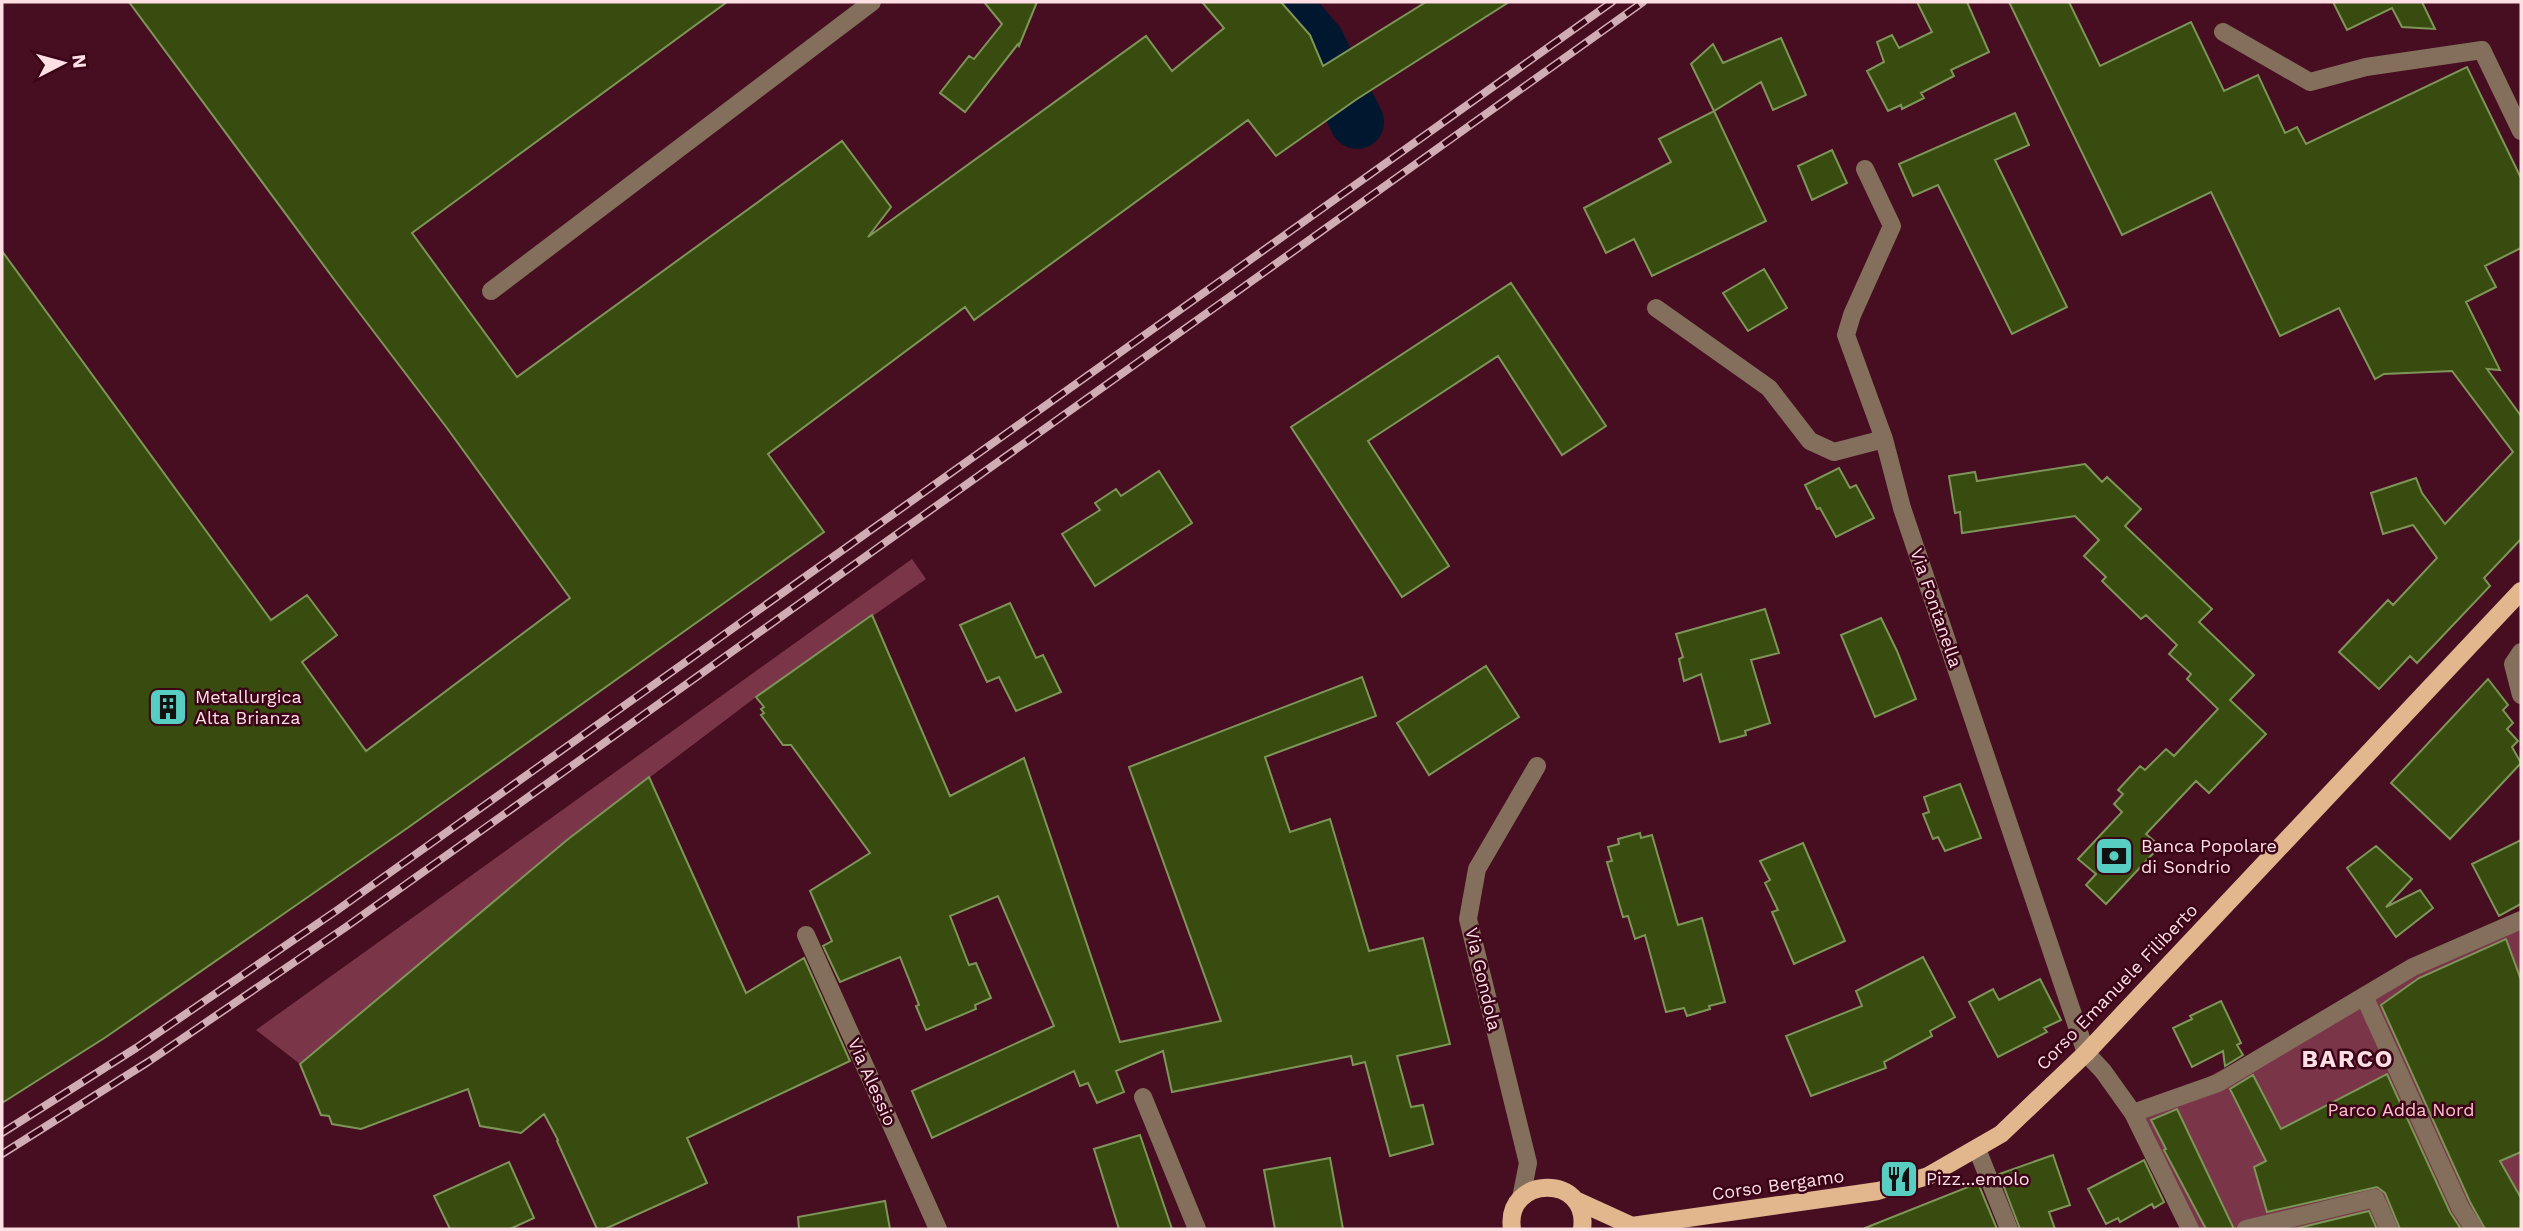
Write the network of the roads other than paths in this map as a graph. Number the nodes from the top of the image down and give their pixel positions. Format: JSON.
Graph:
{"nodes":[{"id":1,"x":872,"y":2,"type":"edge"},
{"id":2,"x":2223,"y":32,"type":"dead end"},
{"id":3,"x":2521,"y":131,"type":"edge"},
{"id":4,"x":1865,"y":169,"type":"dead end"},
{"id":5,"x":491,"y":291,"type":"dead end"},
{"id":6,"x":1656,"y":309,"type":"dead end"},
{"id":7,"x":1884,"y":439,"type":"junction"},
{"id":8,"x":2521,"y":591,"type":"edge"},
{"id":9,"x":2521,"y":652,"type":"edge"},
{"id":10,"x":2521,"y":695,"type":"edge"},
{"id":11,"x":1538,"y":766,"type":"dead end"},
{"id":12,"x":2521,"y":920,"type":"edge"},
{"id":13,"x":807,"y":935,"type":"dead end"},
{"id":14,"x":2364,"y":996,"type":"junction"},
{"id":15,"x":2086,"y":1053,"type":"junction"},
{"id":16,"x":1143,"y":1097,"type":"dead end"},
{"id":17,"x":2133,"y":1113,"type":"junction"},
{"id":18,"x":1977,"y":1149,"type":"junction"},
{"id":19,"x":1528,"y":1163,"type":"junction"},
{"id":20,"x":1927,"y":1176,"type":"joint"},
{"id":21,"x":1552,"y":1187,"type":"junction"},
{"id":22,"x":1521,"y":1198,"type":"junction"},
{"id":23,"x":1576,"y":1200,"type":"junction"},
{"id":24,"x":1510,"y":1228,"type":"edge"},
{"id":25,"x":1627,"y":1228,"type":"edge"},
{"id":26,"x":938,"y":1229,"type":"edge"},
{"id":27,"x":1197,"y":1229,"type":"edge"},
{"id":28,"x":1583,"y":1229,"type":"edge"},
{"id":29,"x":2009,"y":1229,"type":"edge"},
{"id":30,"x":2190,"y":1229,"type":"edge"},
{"id":31,"x":2246,"y":1229,"type":"edge"},
{"id":32,"x":2389,"y":1229,"type":"edge"},
{"id":33,"x":2474,"y":1229,"type":"edge"}],
"edges":[{"from":1,"to":5,"type":"street"},
{"from":2,"to":3,"type":"street"},
{"from":4,"to":7,"type":"street","name":"Via Fontanella"},
{"from":6,"to":7,"type":"street"},
{"from":7,"to":15,"type":"street","name":"Via Fontanella"},
{"from":8,"to":15,"type":"main road","name":"Corso Emanuele Filiberto"},
{"from":9,"to":10,"type":"street"},
{"from":11,"to":19,"type":"street","name":"Via Gondola"},
{"from":12,"to":14,"type":"street"},
{"from":13,"to":26,"type":"street","name":"Via Alessio"},
{"from":14,"to":17,"type":"street"},
{"from":14,"to":33,"type":"street"},
{"from":15,"to":17,"type":"street"},
{"from":15,"to":18,"type":"main road","name":"Corso Emanuele Filiberto"},
{"from":16,"to":27,"type":"street"},
{"from":17,"to":30,"type":"street"},
{"from":18,"to":20,"type":"main road","name":"Corso Emanuele Filiberto"},
{"from":18,"to":29,"type":"street"},
{"from":19,"to":21,"type":"street"},
{"from":19,"to":22,"type":"street","name":"Via Gondola"},
{"from":20,"to":25,"type":"main road","name":"Corso Bergamo"},
{"from":21,"to":22,"type":"main road"},
{"from":21,"to":23,"type":"main road","name":"Corso Bergamo"},
{"from":22,"to":24,"type":"main road"},
{"from":23,"to":25,"type":"main road","name":"Corso Bergamo"},
{"from":23,"to":28,"type":"main road"},
{"from":31,"to":32,"type":"street"}]}
